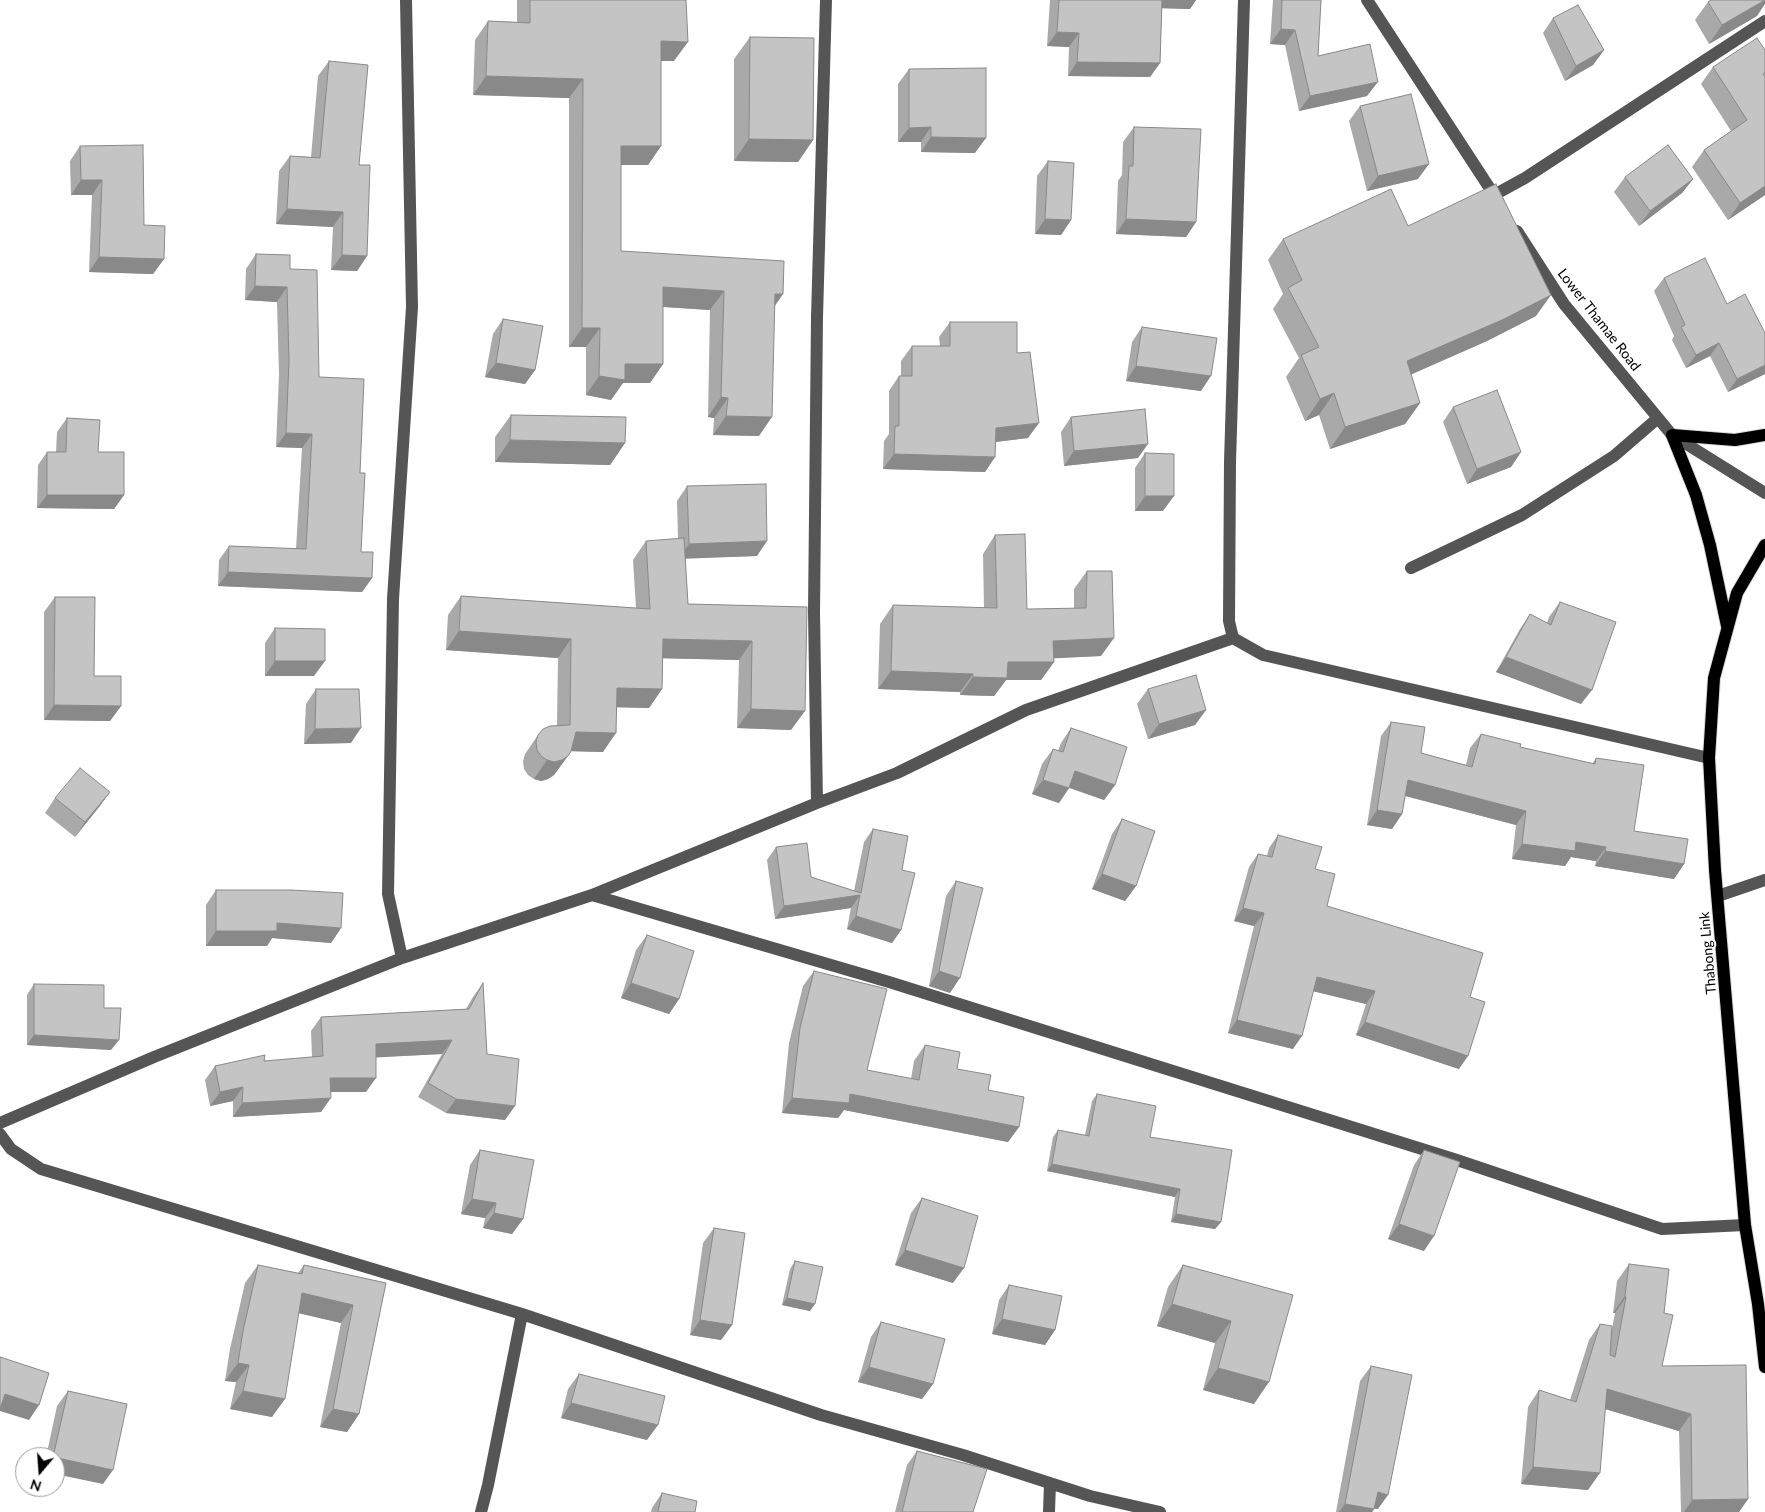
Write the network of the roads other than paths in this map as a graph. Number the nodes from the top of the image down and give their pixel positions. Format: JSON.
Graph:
{"nodes":[{"id":1,"x":406,"y":0,"type":"edge"},
{"id":2,"x":826,"y":0,"type":"edge"},
{"id":3,"x":1244,"y":0,"type":"edge"},
{"id":4,"x":1367,"y":0,"type":"edge"},
{"id":5,"x":1765,"y":21,"type":"edge"},
{"id":6,"x":1494,"y":195,"type":"junction"},
{"id":7,"x":1658,"y":418,"type":"junction"},
{"id":8,"x":1672,"y":435,"type":"junction"},
{"id":9,"x":1765,"y":435,"type":"edge"},
{"id":10,"x":1765,"y":493,"type":"edge"},
{"id":11,"x":1765,"y":545,"type":"edge"},
{"id":12,"x":1411,"y":568,"type":"dead end"},
{"id":13,"x":1727,"y":629,"type":"junction"},
{"id":14,"x":1233,"y":638,"type":"junction"},
{"id":15,"x":1709,"y":758,"type":"junction"},
{"id":16,"x":817,"y":803,"type":"junction"},
{"id":17,"x":1765,"y":880,"type":"edge"},
{"id":18,"x":592,"y":895,"type":"junction"},
{"id":19,"x":1718,"y":896,"type":"junction"},
{"id":20,"x":402,"y":958,"type":"junction"},
{"id":21,"x":0,"y":1123,"type":"edge"},
{"id":22,"x":0,"y":1134,"type":"edge"},
{"id":23,"x":1746,"y":1225,"type":"junction"},
{"id":24,"x":1762,"y":1302,"type":"edge"},
{"id":25,"x":522,"y":1314,"type":"junction"},
{"id":26,"x":1765,"y":1367,"type":"edge"},
{"id":27,"x":1050,"y":1483,"type":"junction"},
{"id":28,"x":481,"y":1512,"type":"edge"},
{"id":29,"x":1049,"y":1512,"type":"edge"},
{"id":30,"x":1160,"y":1512,"type":"edge"}],
"edges":[{"from":1,"to":20,"type":"street"},
{"from":2,"to":16,"type":"street"},
{"from":3,"to":14,"type":"street"},
{"from":4,"to":6,"type":"street","name":"Lower Thamae Road"},
{"from":5,"to":6,"type":"street"},
{"from":6,"to":7,"type":"street","name":"Lower Thamae Road"},
{"from":7,"to":8,"type":"street","name":"Lower Thamae Road"},
{"from":7,"to":12,"type":"street"},
{"from":8,"to":9,"type":"main road"},
{"from":8,"to":10,"type":"street","name":"Lower Thamae Road"},
{"from":8,"to":13,"type":"main road"},
{"from":11,"to":13,"type":"main road","name":"Thabong Link"},
{"from":13,"to":15,"type":"main road","name":"Thabong Link"},
{"from":14,"to":15,"type":"street"},
{"from":14,"to":16,"type":"street"},
{"from":15,"to":19,"type":"main road","name":"Thabong Link"},
{"from":16,"to":18,"type":"street"},
{"from":17,"to":19,"type":"street"},
{"from":18,"to":20,"type":"street"},
{"from":18,"to":23,"type":"street"},
{"from":19,"to":23,"type":"main road","name":"Thabong Link"},
{"from":20,"to":21,"type":"street"},
{"from":22,"to":25,"type":"street"},
{"from":23,"to":24,"type":"main road","name":"Thabong Link"},
{"from":24,"to":26,"type":"main road","name":"Thabong Link"},
{"from":25,"to":27,"type":"street"},
{"from":25,"to":28,"type":"street"},
{"from":27,"to":29,"type":"street"},
{"from":27,"to":30,"type":"street"}]}
